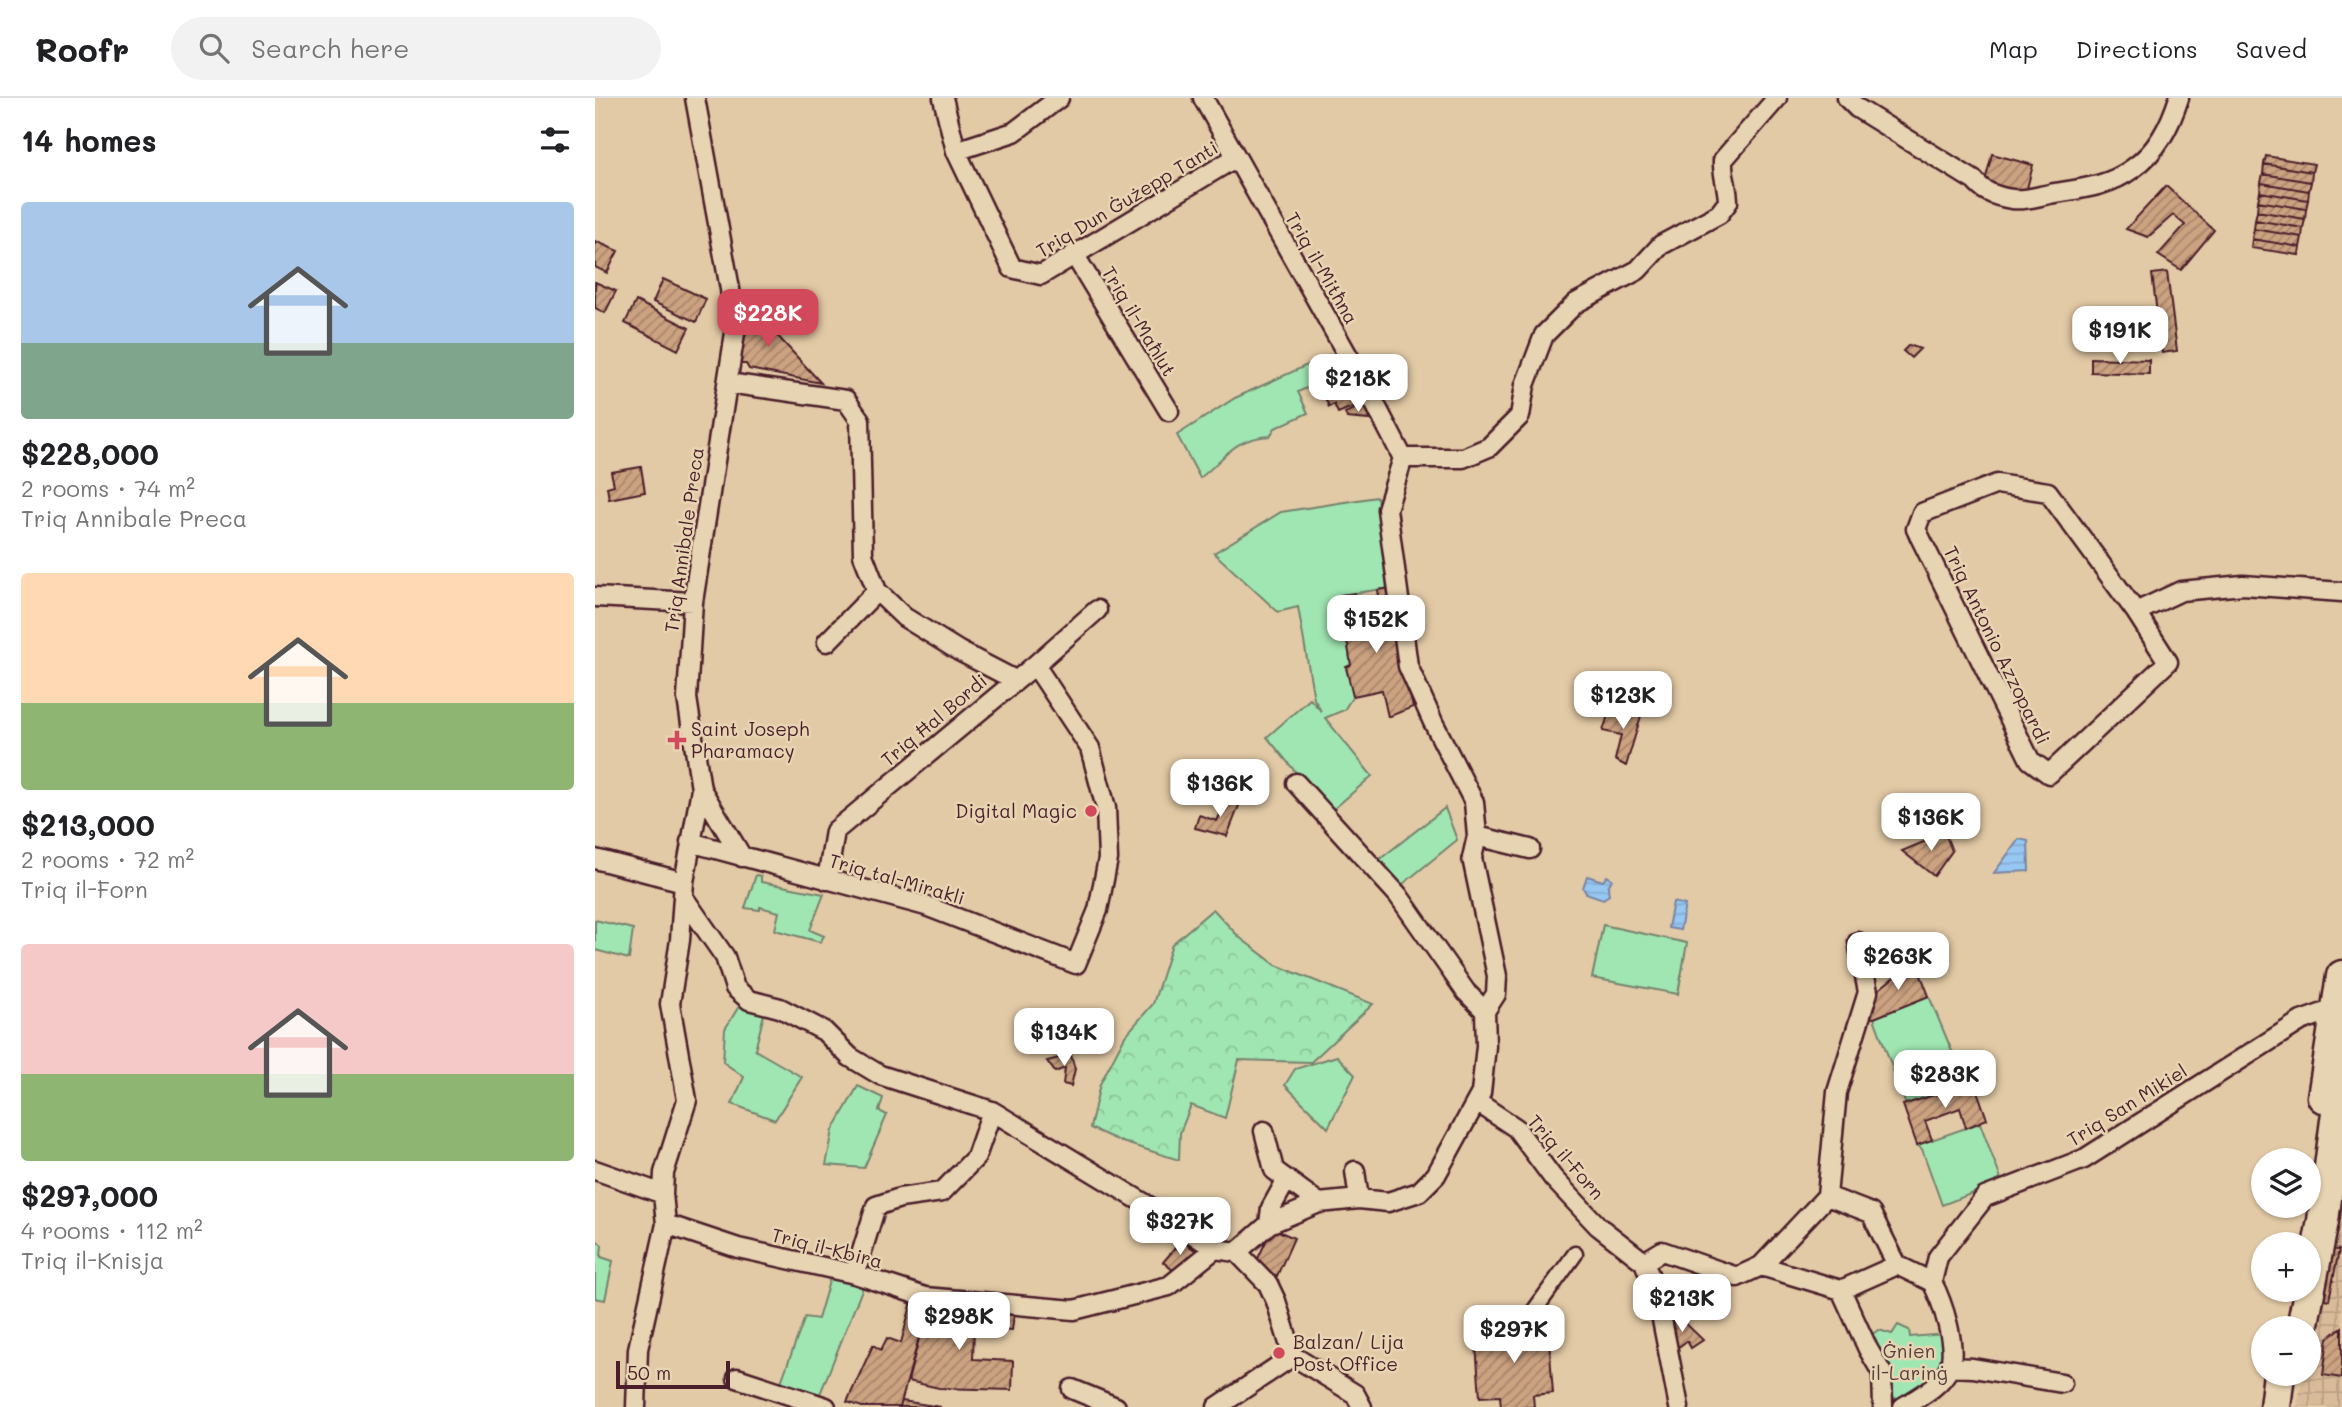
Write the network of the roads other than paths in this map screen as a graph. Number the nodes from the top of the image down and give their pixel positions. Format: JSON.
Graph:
{"nodes":[{"id":1,"x":695,"y":98,"type":"edge"},
{"id":2,"x":943,"y":98,"type":"edge"},
{"id":3,"x":1059,"y":98,"type":"edge"},
{"id":4,"x":1203,"y":98,"type":"edge"},
{"id":5,"x":1777,"y":98,"type":"edge"},
{"id":6,"x":1847,"y":98,"type":"edge"},
{"id":7,"x":2179,"y":98,"type":"edge"},
{"id":8,"x":955,"y":151,"type":"junction"},
{"id":9,"x":1235,"y":158,"type":"junction"},
{"id":10,"x":1074,"y":254,"type":"junction"},
{"id":11,"x":728,"y":383,"type":"junction"},
{"id":12,"x":1169,"y":411,"type":"dead end"},
{"id":13,"x":1403,"y":458,"type":"junction"},
{"id":14,"x":877,"y":591,"type":"junction"},
{"id":15,"x":2342,"y":592,"type":"edge"},
{"id":16,"x":595,"y":597,"type":"edge"},
{"id":17,"x":693,"y":602,"type":"junction"},
{"id":18,"x":1097,"y":610,"type":"dead end"},
{"id":19,"x":2136,"y":612,"type":"junction"},
{"id":20,"x":827,"y":642,"type":"dead end"},
{"id":21,"x":1035,"y":665,"type":"junction"},
{"id":22,"x":1015,"y":680,"type":"junction"},
{"id":23,"x":1296,"y":783,"type":"dead end"},
{"id":24,"x":701,"y":789,"type":"junction"},
{"id":25,"x":1477,"y":836,"type":"junction"},
{"id":26,"x":690,"y":842,"type":"junction"},
{"id":27,"x":1530,"y":849,"type":"dead end"},
{"id":28,"x":743,"y":857,"type":"junction"},
{"id":29,"x":595,"y":859,"type":"edge"},
{"id":30,"x":827,"y":880,"type":"junction"},
{"id":31,"x":684,"y":890,"type":"junction"},
{"id":32,"x":1858,"y":942,"type":"dead end"},
{"id":33,"x":2342,"y":976,"type":"edge"},
{"id":34,"x":2337,"y":1008,"type":"junction"},
{"id":35,"x":1485,"y":1011,"type":"junction"},
{"id":36,"x":2342,"y":1074,"type":"edge"},
{"id":37,"x":1477,"y":1102,"type":"junction"},
{"id":38,"x":992,"y":1111,"type":"junction"},
{"id":39,"x":1264,"y":1131,"type":"dead end"},
{"id":40,"x":2315,"y":1148,"type":"edge"},
{"id":41,"x":595,"y":1170,"type":"edge"},
{"id":42,"x":1355,"y":1171,"type":"dead end"},
{"id":43,"x":1287,"y":1179,"type":"junction"},
{"id":44,"x":663,"y":1194,"type":"junction"},
{"id":45,"x":1828,"y":1196,"type":"junction"},
{"id":46,"x":1359,"y":1199,"type":"junction"},
{"id":47,"x":1319,"y":1203,"type":"junction"},
{"id":48,"x":666,"y":1224,"type":"junction"},
{"id":49,"x":1269,"y":1224,"type":"junction"},
{"id":50,"x":1215,"y":1249,"type":"junction"},
{"id":51,"x":1237,"y":1252,"type":"junction"},
{"id":52,"x":1575,"y":1254,"type":"dead end"},
{"id":53,"x":1644,"y":1262,"type":"junction"},
{"id":54,"x":1898,"y":1265,"type":"junction"},
{"id":55,"x":1761,"y":1266,"type":"junction"},
{"id":56,"x":855,"y":1274,"type":"junction"},
{"id":57,"x":1932,"y":1282,"type":"junction"},
{"id":58,"x":1841,"y":1290,"type":"junction"},
{"id":59,"x":1534,"y":1311,"type":"dead end"},
{"id":60,"x":2304,"y":1316,"type":"edge"},
{"id":61,"x":1293,"y":1356,"type":"junction"},
{"id":62,"x":1949,"y":1367,"type":"junction"},
{"id":63,"x":737,"y":1378,"type":"dead end"},
{"id":64,"x":2062,"y":1383,"type":"dead end"},
{"id":65,"x":2278,"y":1386,"type":"edge"},
{"id":66,"x":2293,"y":1386,"type":"edge"},
{"id":67,"x":1073,"y":1388,"type":"dead end"},
{"id":68,"x":636,"y":1407,"type":"edge"},
{"id":69,"x":826,"y":1407,"type":"edge"},
{"id":70,"x":1116,"y":1407,"type":"edge"},
{"id":71,"x":1217,"y":1407,"type":"edge"},
{"id":72,"x":1362,"y":1407,"type":"edge"},
{"id":73,"x":1679,"y":1407,"type":"edge"},
{"id":74,"x":1884,"y":1407,"type":"edge"},
{"id":75,"x":1903,"y":1407,"type":"edge"},
{"id":76,"x":2275,"y":1407,"type":"edge"},
{"id":77,"x":2290,"y":1407,"type":"edge"}],
"edges":[{"from":1,"to":11,"type":"street","name":"Triq Annibale Preca"},
{"from":2,"to":8,"type":"street"},
{"from":3,"to":8,"type":"street"},
{"from":4,"to":9,"type":"street","name":"Triq il-Mitħna"},
{"from":5,"to":13,"type":"street"},
{"from":6,"to":7,"type":"street"},
{"from":8,"to":10,"type":"street","name":"Triq Dun Ġużepp Tanti"},
{"from":9,"to":10,"type":"street","name":"Triq Dun Ġużepp Tanti"},
{"from":9,"to":13,"type":"street","name":"Triq il-Mitħna"},
{"from":10,"to":12,"type":"street","name":"Triq il-Maħlut"},
{"from":11,"to":14,"type":"street"},
{"from":11,"to":17,"type":"street","name":"Triq Annibale Preca"},
{"from":13,"to":25,"type":"street"},
{"from":14,"to":20,"type":"street"},
{"from":14,"to":22,"type":"street"},
{"from":15,"to":19,"type":"street"},
{"from":16,"to":17,"type":"street"},
{"from":17,"to":24,"type":"street","name":"Triq Annibale Preca"},
{"from":18,"to":21,"type":"street","name":"Triq Ħal Bordi"},
{"from":19,"to":19,"type":"street","name":"Triq Antonio Azzopardi"},
{"from":21,"to":22,"type":"street","name":"Triq Ħal Bordi"},
{"from":21,"to":30,"type":"street","name":"Triq tal-Mirakli"},
{"from":22,"to":30,"type":"street","name":"Triq Ħal Bordi"},
{"from":23,"to":35,"type":"street"},
{"from":24,"to":26,"type":"street","name":"Triq Annibale Preca"},
{"from":24,"to":28,"type":"street"},
{"from":25,"to":27,"type":"street"},
{"from":25,"to":35,"type":"street"},
{"from":26,"to":28,"type":"street","name":"Triq tal-Mirakli"},
{"from":26,"to":31,"type":"street","name":"Triq Annibale Preca"},
{"from":28,"to":30,"type":"street","name":"Triq tal-Mirakli"},
{"from":29,"to":31,"type":"street"},
{"from":31,"to":38,"type":"street"},
{"from":31,"to":44,"type":"street","name":"Triq Annibale Preca"},
{"from":32,"to":45,"type":"street"},
{"from":33,"to":34,"type":"highway"},
{"from":34,"to":40,"type":"highway"},
{"from":34,"to":57,"type":"street","name":"Triq San Mikiel"},
{"from":35,"to":37,"type":"street"},
{"from":36,"to":60,"type":"highway"},
{"from":37,"to":46,"type":"street"},
{"from":37,"to":53,"type":"street","name":"Triq il-Forn"},
{"from":38,"to":50,"type":"street"},
{"from":38,"to":56,"type":"street"},
{"from":39,"to":43,"type":"street"},
{"from":41,"to":44,"type":"street"},
{"from":42,"to":46,"type":"street"},
{"from":43,"to":47,"type":"street"},
{"from":43,"to":49,"type":"street"},
{"from":44,"to":48,"type":"street"},
{"from":45,"to":54,"type":"street"},
{"from":45,"to":55,"type":"street"},
{"from":46,"to":47,"type":"street"},
{"from":47,"to":49,"type":"street"},
{"from":48,"to":56,"type":"street","name":"Triq il-Kbira"},
{"from":48,"to":68,"type":"street"},
{"from":49,"to":51,"type":"street"},
{"from":50,"to":51,"type":"street"},
{"from":50,"to":56,"type":"street","name":"Triq il-Kbira"},
{"from":51,"to":61,"type":"street"},
{"from":52,"to":59,"type":"street"},
{"from":53,"to":55,"type":"street"},
{"from":53,"to":73,"type":"street","name":"Triq il-Forn"},
{"from":54,"to":57,"type":"street"},
{"from":54,"to":58,"type":"street"},
{"from":55,"to":58,"type":"street"},
{"from":57,"to":62,"type":"street"},
{"from":58,"to":74,"type":"street"},
{"from":61,"to":71,"type":"street"},
{"from":61,"to":72,"type":"street"},
{"from":62,"to":64,"type":"street"},
{"from":62,"to":75,"type":"street"},
{"from":63,"to":69,"type":"street"},
{"from":65,"to":76,"type":"highway"},
{"from":66,"to":77,"type":"highway"},
{"from":67,"to":70,"type":"street"}]}
